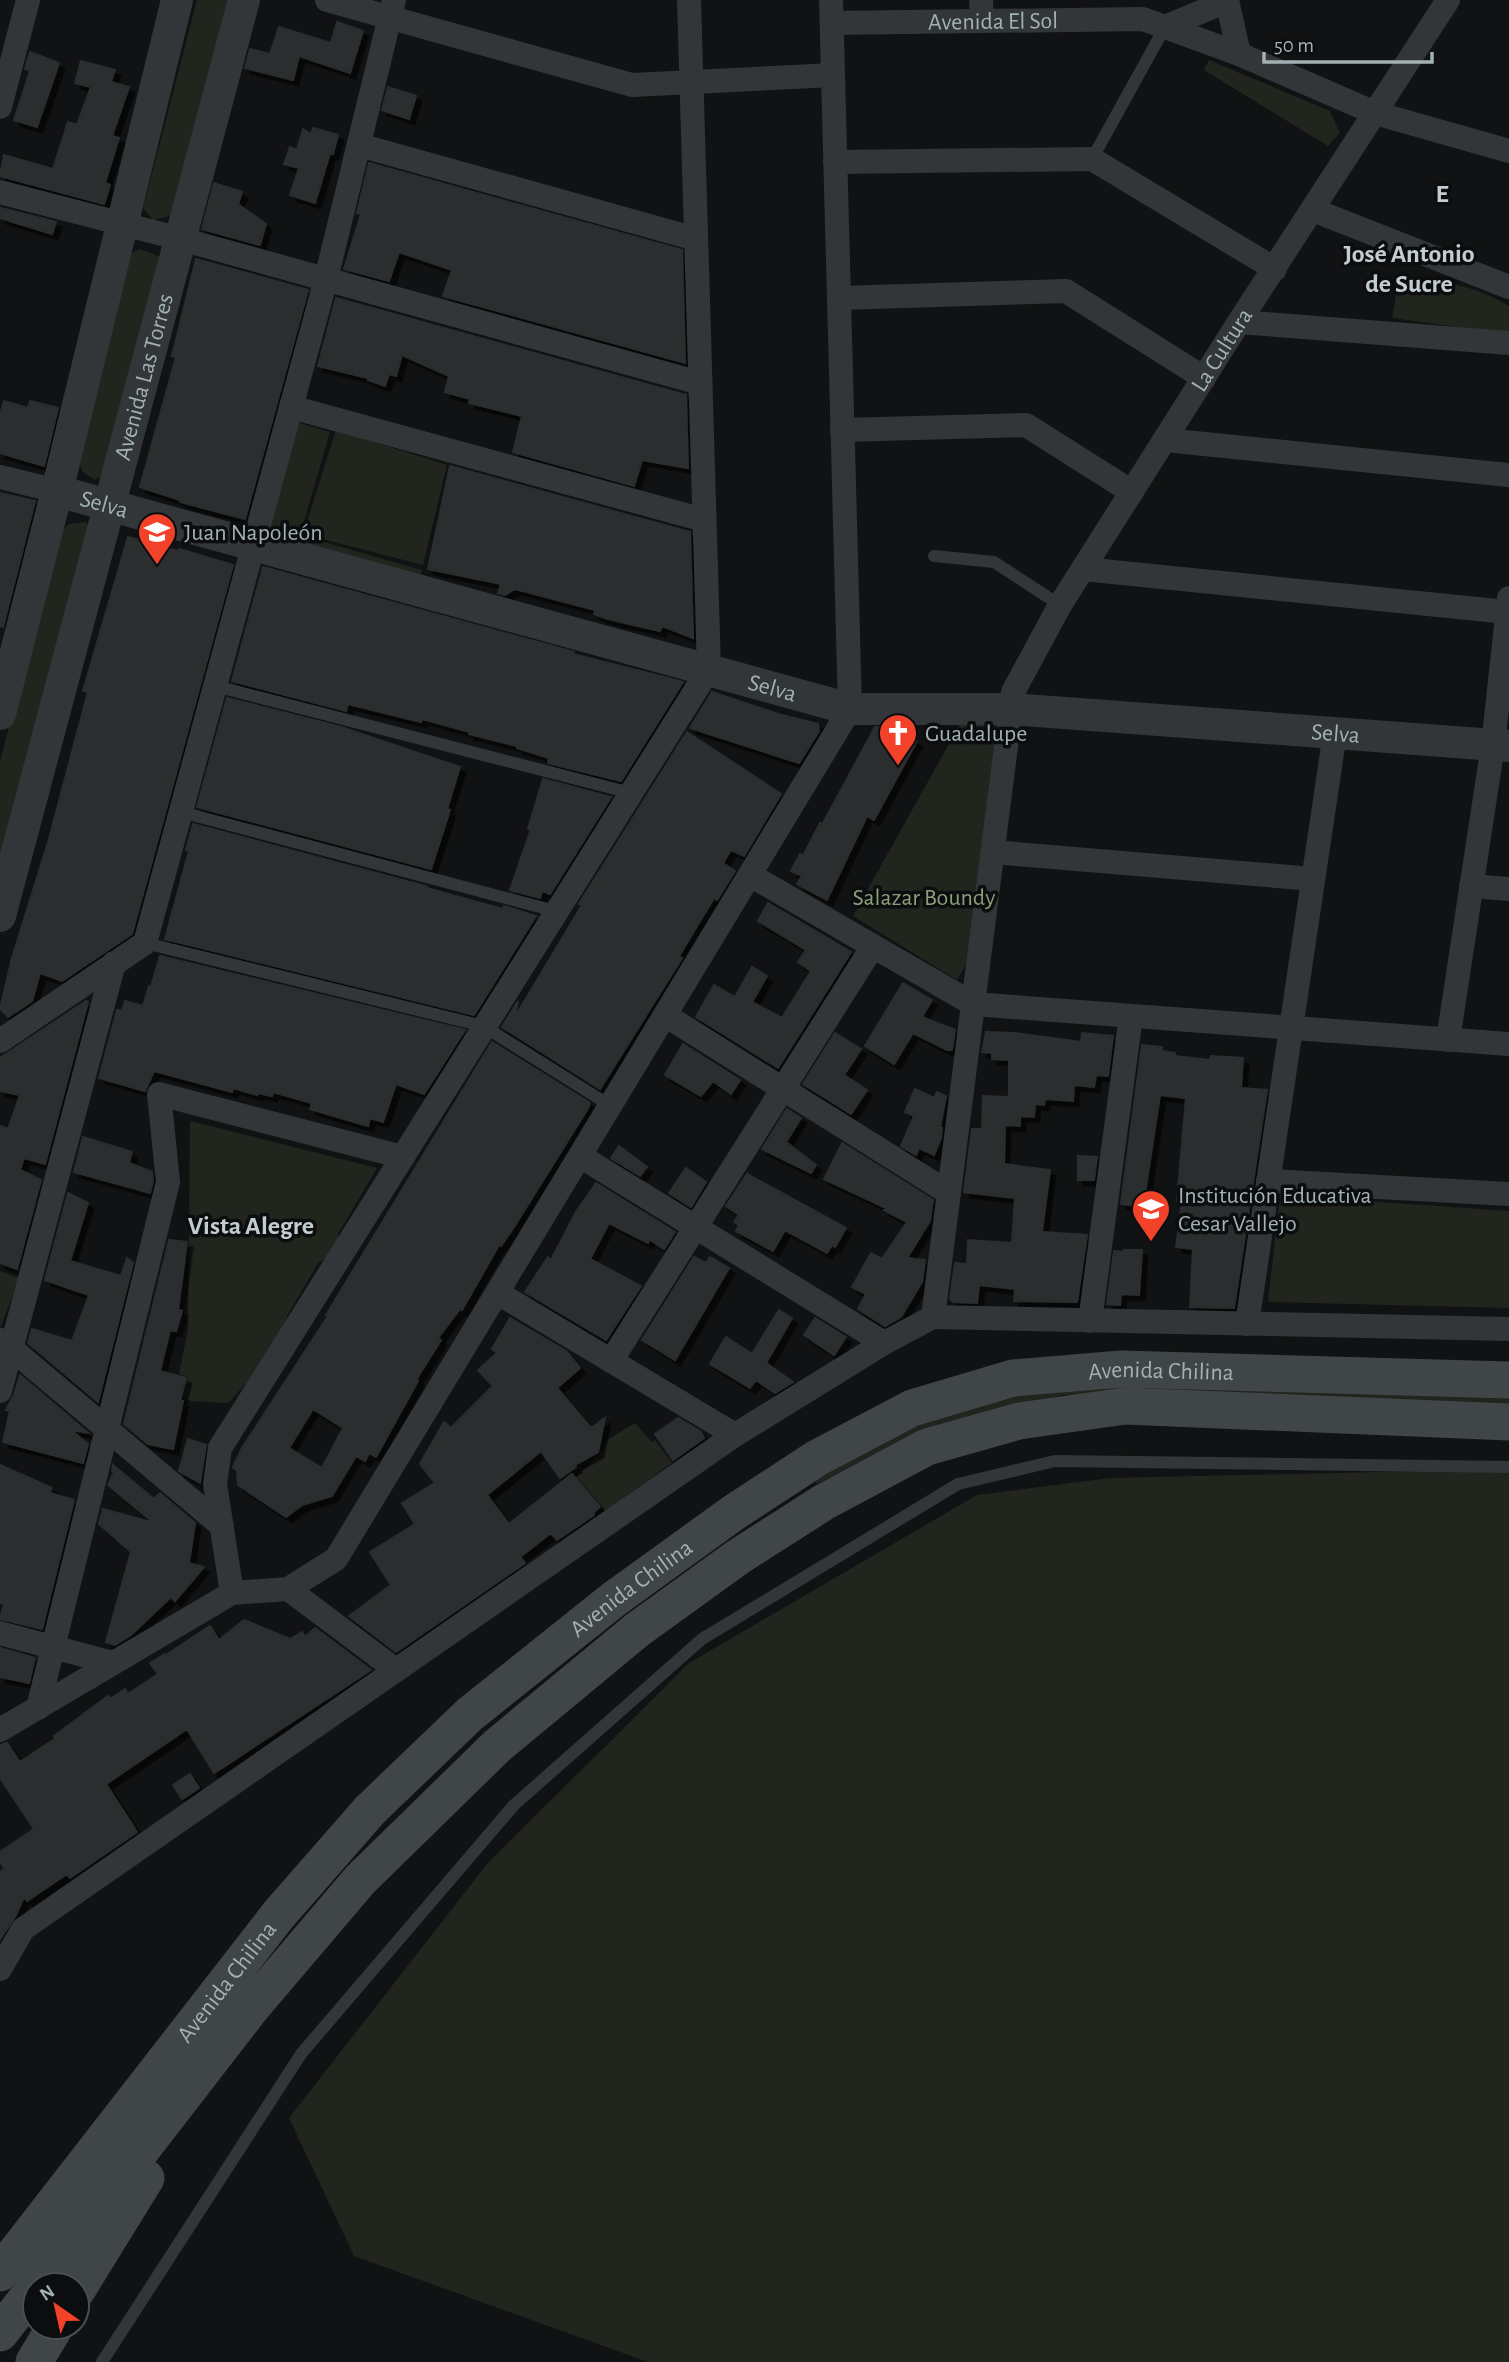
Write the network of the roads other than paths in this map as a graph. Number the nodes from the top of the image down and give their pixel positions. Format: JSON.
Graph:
{"nodes":[{"id":1,"x":28,"y":0,"type":"edge"},
{"id":2,"x":177,"y":0,"type":"edge"},
{"id":3,"x":244,"y":0,"type":"edge"},
{"id":4,"x":327,"y":0,"type":"edge"},
{"id":5,"x":689,"y":0,"type":"edge"},
{"id":6,"x":1227,"y":0,"type":"edge"},
{"id":7,"x":1448,"y":0,"type":"edge"},
{"id":8,"x":392,"y":9,"type":"edge"},
{"id":9,"x":981,"y":11,"type":"edge"},
{"id":10,"x":831,"y":12,"type":"edge"},
{"id":11,"x":1166,"y":27,"type":"junction"},
{"id":12,"x":1239,"y":54,"type":"junction"},
{"id":13,"x":833,"y":75,"type":"junction"},
{"id":14,"x":691,"y":82,"type":"junction"},
{"id":15,"x":0,"y":107,"type":"edge"},
{"id":16,"x":1375,"y":113,"type":"junction"},
{"id":17,"x":359,"y":145,"type":"junction"},
{"id":18,"x":1509,"y":150,"type":"edge"},
{"id":19,"x":1092,"y":159,"type":"junction"},
{"id":20,"x":835,"y":162,"type":"junction"},
{"id":21,"x":0,"y":192,"type":"edge"},
{"id":22,"x":1313,"y":209,"type":"junction"},
{"id":23,"x":122,"y":224,"type":"junction"},
{"id":24,"x":181,"y":239,"type":"junction"},
{"id":25,"x":696,"y":239,"type":"junction"},
{"id":26,"x":1275,"y":269,"type":"junction"},
{"id":27,"x":326,"y":279,"type":"junction"},
{"id":28,"x":1509,"y":287,"type":"edge"},
{"id":29,"x":839,"y":299,"type":"junction"},
{"id":30,"x":1239,"y":322,"type":"junction"},
{"id":31,"x":1509,"y":343,"type":"edge"},
{"id":32,"x":1204,"y":378,"type":"junction"},
{"id":33,"x":700,"y":383,"type":"junction"},
{"id":34,"x":291,"y":407,"type":"junction"},
{"id":35,"x":842,"y":430,"type":"junction"},
{"id":36,"x":1165,"y":440,"type":"junction"},
{"id":37,"x":1509,"y":475,"type":"edge"},
{"id":38,"x":0,"y":477,"type":"edge"},
{"id":39,"x":57,"y":492,"type":"junction"},
{"id":40,"x":1132,"y":492,"type":"junction"},
{"id":41,"x":109,"y":505,"type":"junction"},
{"id":42,"x":704,"y":520,"type":"junction"},
{"id":43,"x":253,"y":545,"type":"junction"},
{"id":44,"x":934,"y":556,"type":"dead end"},
{"id":45,"x":1083,"y":569,"type":"junction"},
{"id":46,"x":1060,"y":605,"type":"junction"},
{"id":47,"x":1508,"y":605,"type":"edge"},
{"id":48,"x":11,"y":626,"type":"edge"},
{"id":49,"x":709,"y":668,"type":"junction"},
{"id":50,"x":215,"y":686,"type":"junction"},
{"id":51,"x":850,"y":709,"type":"junction"},
{"id":52,"x":1011,"y":709,"type":"junction"},
{"id":53,"x":0,"y":714,"type":"edge"},
{"id":54,"x":1335,"y":733,"type":"junction"},
{"id":55,"x":1501,"y":746,"type":"edge"},
{"id":56,"x":631,"y":793,"type":"junction"},
{"id":57,"x":181,"y":812,"type":"junction"},
{"id":58,"x":993,"y":852,"type":"junction"},
{"id":59,"x":750,"y":875,"type":"junction"},
{"id":60,"x":1313,"y":879,"type":"junction"},
{"id":61,"x":1471,"y":886,"type":"junction"},
{"id":62,"x":1509,"y":889,"type":"edge"},
{"id":63,"x":555,"y":911,"type":"junction"},
{"id":64,"x":0,"y":916,"type":"edge"},
{"id":65,"x":145,"y":943,"type":"junction"},
{"id":66,"x":873,"y":946,"type":"junction"},
{"id":67,"x":114,"y":963,"type":"junction"},
{"id":68,"x":973,"y":1004,"type":"junction"},
{"id":69,"x":665,"y":1015,"type":"junction"},
{"id":70,"x":1131,"y":1016,"type":"junction"},
{"id":71,"x":483,"y":1026,"type":"junction"},
{"id":72,"x":1291,"y":1028,"type":"junction"},
{"id":73,"x":1448,"y":1040,"type":"junction"},
{"id":74,"x":0,"y":1041,"type":"edge"},
{"id":75,"x":1509,"y":1044,"type":"edge"},
{"id":76,"x":783,"y":1088,"type":"junction"},
{"id":77,"x":611,"y":1106,"type":"junction"},
{"id":78,"x":580,"y":1156,"type":"junction"},
{"id":79,"x":403,"y":1157,"type":"junction"},
{"id":80,"x":1268,"y":1181,"type":"junction"},
{"id":81,"x":949,"y":1193,"type":"junction"},
{"id":82,"x":1509,"y":1194,"type":"edge"},
{"id":83,"x":696,"y":1227,"type":"junction"},
{"id":84,"x":498,"y":1293,"type":"junction"},
{"id":85,"x":933,"y":1317,"type":"junction"},
{"id":86,"x":1090,"y":1321,"type":"junction"},
{"id":87,"x":1247,"y":1324,"type":"junction"},
{"id":88,"x":1509,"y":1329,"type":"edge"},
{"id":89,"x":884,"y":1343,"type":"junction"},
{"id":90,"x":5,"y":1344,"type":"edge"},
{"id":91,"x":611,"y":1361,"type":"junction"},
{"id":92,"x":1509,"y":1380,"type":"edge"},
{"id":93,"x":0,"y":1391,"type":"edge"},
{"id":94,"x":1509,"y":1422,"type":"edge"},
{"id":95,"x":106,"y":1428,"type":"junction"},
{"id":96,"x":734,"y":1435,"type":"junction"},
{"id":97,"x":1509,"y":1467,"type":"edge"},
{"id":98,"x":222,"y":1526,"type":"junction"},
{"id":99,"x":288,"y":1589,"type":"junction"},
{"id":100,"x":232,"y":1593,"type":"junction"},
{"id":101,"x":0,"y":1633,"type":"edge"},
{"id":102,"x":51,"y":1646,"type":"junction"},
{"id":103,"x":113,"y":1663,"type":"junction"},
{"id":104,"x":396,"y":1670,"type":"junction"},
{"id":105,"x":38,"y":1708,"type":"junction"},
{"id":106,"x":0,"y":1730,"type":"edge"},
{"id":107,"x":0,"y":1969,"type":"edge"},
{"id":108,"x":252,"y":2007,"type":"junction"},
{"id":109,"x":48,"y":2271,"type":"edge"},
{"id":110,"x":89,"y":2271,"type":"edge"},
{"id":111,"x":0,"y":2273,"type":"edge"},
{"id":112,"x":21,"y":2306,"type":"edge"},
{"id":113,"x":0,"y":2333,"type":"edge"},
{"id":114,"x":47,"y":2341,"type":"edge"},
{"id":115,"x":34,"y":2362,"type":"edge"},
{"id":116,"x":102,"y":2362,"type":"edge"}],
"edges":[{"from":1,"to":15,"type":"street"},
{"from":2,"to":23,"type":"street"},
{"from":3,"to":24,"type":"street","name":"Avenida Las Torres"},
{"from":4,"to":8,"type":"street"},
{"from":5,"to":14,"type":"street"},
{"from":6,"to":11,"type":"street"},
{"from":6,"to":12,"type":"street"},
{"from":7,"to":16,"type":"street","name":"La Cultura"},
{"from":8,"to":14,"type":"street"},
{"from":8,"to":17,"type":"street"},
{"from":9,"to":10,"type":"street","name":"Avenida El Sol"},
{"from":9,"to":11,"type":"street","name":"Avenida El Sol"},
{"from":10,"to":13,"type":"street"},
{"from":11,"to":12,"type":"street","name":"Avenida El Sol"},
{"from":11,"to":19,"type":"lane"},
{"from":12,"to":16,"type":"street","name":"Avenida El Sol"},
{"from":13,"to":14,"type":"street"},
{"from":13,"to":20,"type":"street"},
{"from":14,"to":25,"type":"street"},
{"from":16,"to":18,"type":"street","name":"Avenida El Sol"},
{"from":16,"to":22,"type":"street","name":"La Cultura"},
{"from":17,"to":25,"type":"street"},
{"from":17,"to":27,"type":"street"},
{"from":19,"to":20,"type":"street"},
{"from":19,"to":26,"type":"street"},
{"from":20,"to":29,"type":"street"},
{"from":21,"to":23,"type":"street"},
{"from":22,"to":26,"type":"street","name":"La Cultura"},
{"from":22,"to":28,"type":"street"},
{"from":23,"to":24,"type":"street"},
{"from":23,"to":39,"type":"street"},
{"from":24,"to":27,"type":"street"},
{"from":24,"to":41,"type":"street","name":"Avenida Las Torres"},
{"from":25,"to":33,"type":"street"},
{"from":26,"to":30,"type":"street","name":"La Cultura"},
{"from":27,"to":33,"type":"street"},
{"from":27,"to":34,"type":"street"},
{"from":29,"to":32,"type":"street"},
{"from":29,"to":35,"type":"street"},
{"from":30,"to":31,"type":"street"},
{"from":30,"to":32,"type":"street","name":"La Cultura"},
{"from":32,"to":36,"type":"street","name":"La Cultura"},
{"from":33,"to":42,"type":"street"},
{"from":34,"to":42,"type":"street"},
{"from":34,"to":43,"type":"street"},
{"from":35,"to":40,"type":"street"},
{"from":35,"to":51,"type":"street"},
{"from":36,"to":37,"type":"street"},
{"from":36,"to":40,"type":"street","name":"La Cultura"},
{"from":38,"to":39,"type":"street"},
{"from":39,"to":41,"type":"street","name":"Selva"},
{"from":39,"to":48,"type":"street"},
{"from":40,"to":45,"type":"street","name":"La Cultura"},
{"from":41,"to":43,"type":"street","name":"Selva"},
{"from":41,"to":64,"type":"street","name":"Avenida Las Torres"},
{"from":42,"to":49,"type":"street"},
{"from":43,"to":49,"type":"street","name":"Selva"},
{"from":43,"to":50,"type":"street"},
{"from":44,"to":46,"type":"lane"},
{"from":45,"to":46,"type":"street","name":"La Cultura"},
{"from":45,"to":47,"type":"street"},
{"from":46,"to":52,"type":"street","name":"La Cultura"},
{"from":47,"to":55,"type":"street"},
{"from":48,"to":53,"type":"street"},
{"from":49,"to":51,"type":"street","name":"Selva"},
{"from":49,"to":56,"type":"street"},
{"from":50,"to":56,"type":"lane"},
{"from":50,"to":57,"type":"street"},
{"from":51,"to":52,"type":"street","name":"Selva"},
{"from":51,"to":59,"type":"street"},
{"from":52,"to":54,"type":"street","name":"Selva"},
{"from":52,"to":58,"type":"street","name":"La Cultura"},
{"from":54,"to":55,"type":"street","name":"Selva"},
{"from":54,"to":60,"type":"street"},
{"from":55,"to":61,"type":"street"},
{"from":56,"to":63,"type":"street"},
{"from":57,"to":63,"type":"lane"},
{"from":57,"to":65,"type":"street"},
{"from":58,"to":60,"type":"street"},
{"from":58,"to":68,"type":"street","name":"La Cultura"},
{"from":59,"to":66,"type":"street"},
{"from":59,"to":69,"type":"street"},
{"from":60,"to":72,"type":"street"},
{"from":61,"to":62,"type":"street"},
{"from":61,"to":73,"type":"street"},
{"from":63,"to":71,"type":"street"},
{"from":65,"to":67,"type":"street"},
{"from":65,"to":71,"type":"lane"},
{"from":66,"to":68,"type":"street"},
{"from":66,"to":76,"type":"street"},
{"from":67,"to":74,"type":"street"},
{"from":67,"to":90,"type":"street"},
{"from":68,"to":70,"type":"street"},
{"from":68,"to":81,"type":"street","name":"La Cultura"},
{"from":69,"to":76,"type":"street"},
{"from":69,"to":77,"type":"street"},
{"from":70,"to":72,"type":"street"},
{"from":70,"to":86,"type":"street"},
{"from":71,"to":77,"type":"lane"},
{"from":71,"to":79,"type":"street"},
{"from":72,"to":73,"type":"street"},
{"from":72,"to":80,"type":"street"},
{"from":73,"to":75,"type":"street"},
{"from":76,"to":81,"type":"street"},
{"from":76,"to":83,"type":"street"},
{"from":77,"to":78,"type":"street"},
{"from":78,"to":83,"type":"street"},
{"from":78,"to":84,"type":"street"},
{"from":79,"to":95,"type":"street"},
{"from":79,"to":98,"type":"street"},
{"from":80,"to":82,"type":"street"},
{"from":80,"to":87,"type":"street"},
{"from":81,"to":85,"type":"street","name":"La Cultura"},
{"from":83,"to":89,"type":"street"},
{"from":83,"to":91,"type":"street"},
{"from":84,"to":91,"type":"street"},
{"from":84,"to":99,"type":"street"},
{"from":85,"to":86,"type":"street"},
{"from":85,"to":89,"type":"street"},
{"from":86,"to":87,"type":"street"},
{"from":87,"to":88,"type":"street"},
{"from":89,"to":96,"type":"street"},
{"from":90,"to":93,"type":"street"},
{"from":90,"to":95,"type":"street"},
{"from":91,"to":96,"type":"street"},
{"from":92,"to":111,"type":"main road","name":"Avenida Chilina"},
{"from":94,"to":108,"type":"main road","name":"Avenida Chilina"},
{"from":95,"to":98,"type":"street"},
{"from":95,"to":102,"type":"street"},
{"from":96,"to":104,"type":"street"},
{"from":97,"to":116,"type":"lane"},
{"from":98,"to":100,"type":"street"},
{"from":99,"to":100,"type":"street"},
{"from":99,"to":104,"type":"street"},
{"from":100,"to":103,"type":"street"},
{"from":101,"to":102,"type":"street"},
{"from":102,"to":103,"type":"street"},
{"from":102,"to":105,"type":"street"},
{"from":103,"to":105,"type":"street"},
{"from":104,"to":107,"type":"street"},
{"from":105,"to":106,"type":"street"},
{"from":108,"to":109,"type":"main road","name":"Avenida Chilina"},
{"from":108,"to":110,"type":"main road"},
{"from":112,"to":113,"type":"main road","name":"Avenida Chilina"},
{"from":114,"to":115,"type":"main road"}]}
